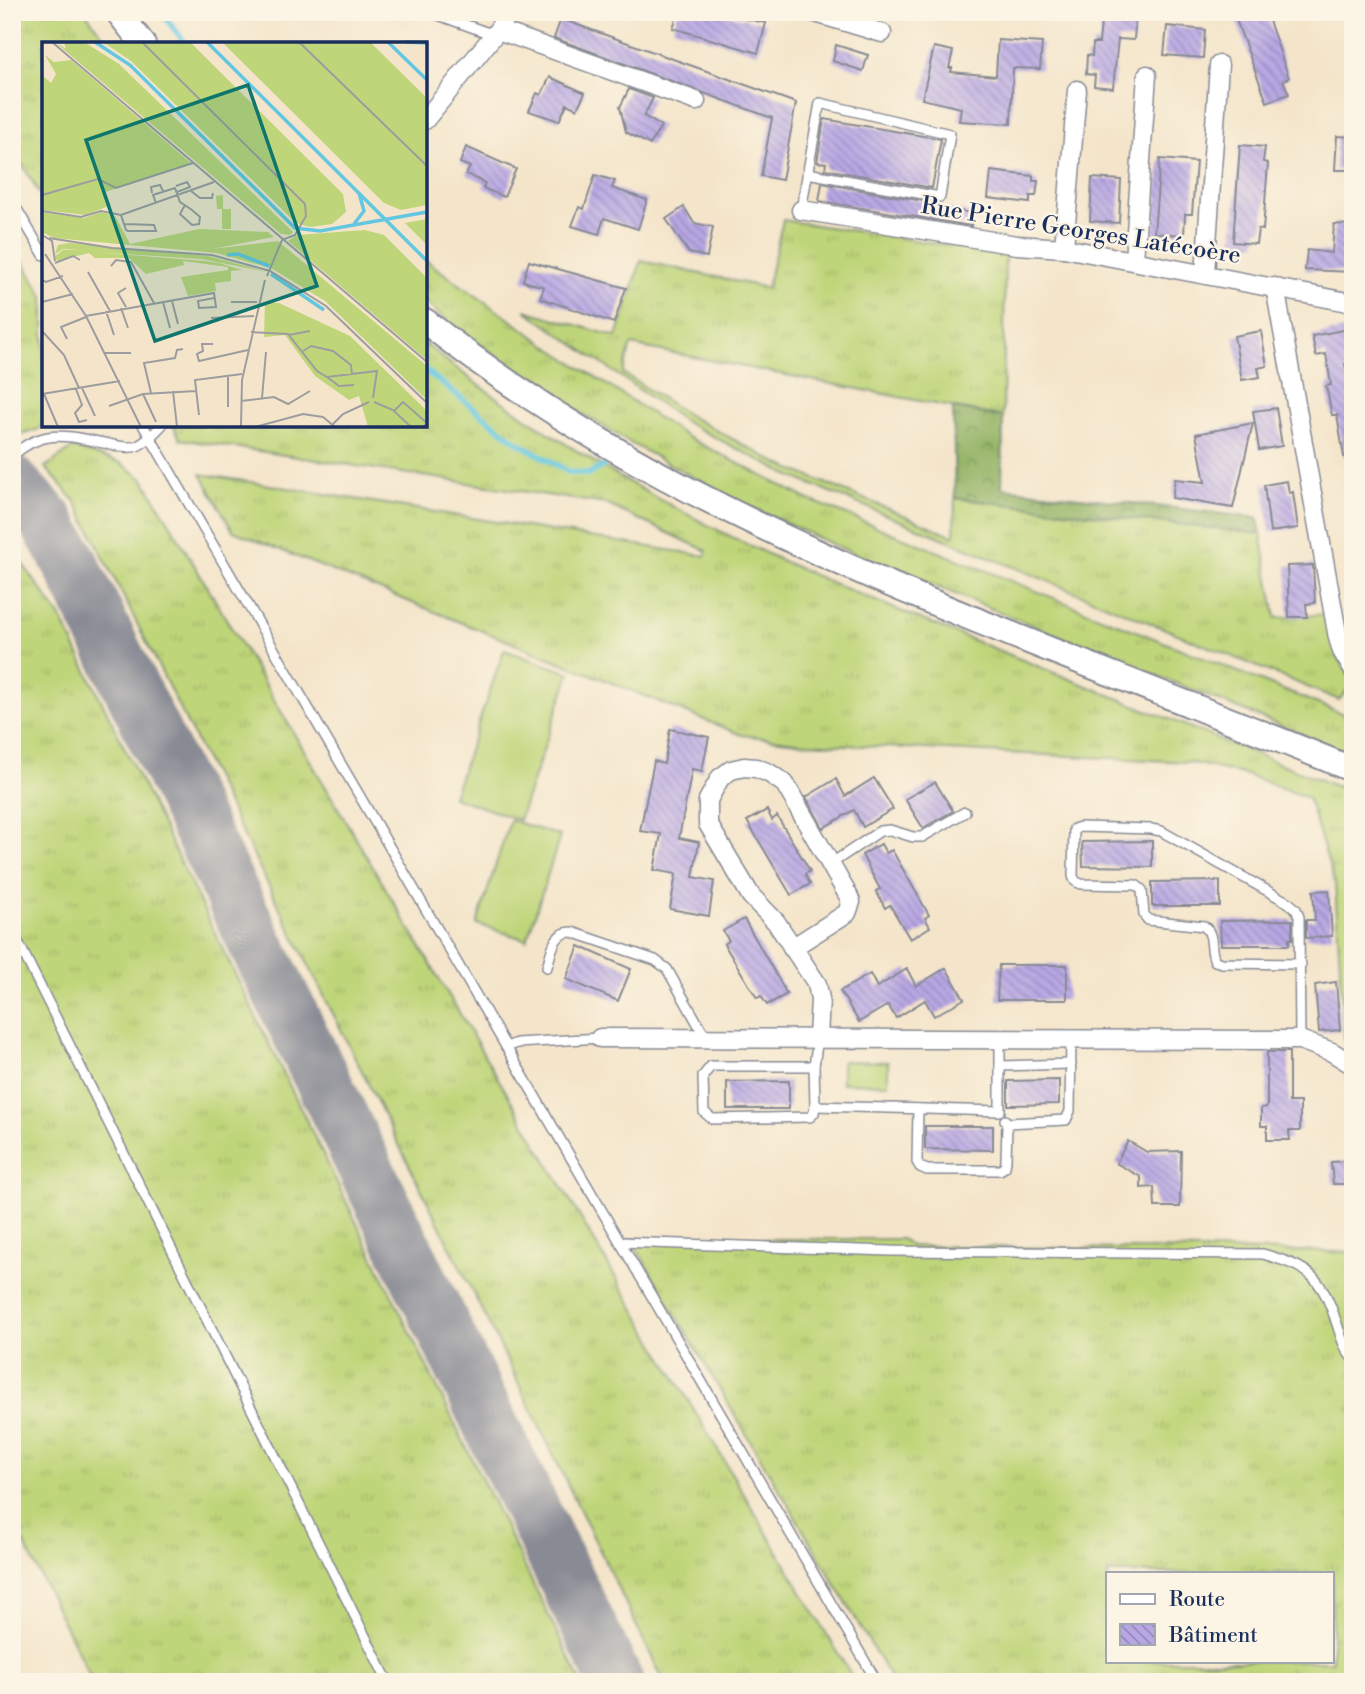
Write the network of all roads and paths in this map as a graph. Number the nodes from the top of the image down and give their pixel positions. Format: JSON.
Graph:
{"nodes":[{"id":1,"x":118,"y":12,"type":"edge"},
{"id":2,"x":430,"y":12,"type":"edge"},
{"id":3,"x":509,"y":12,"type":"edge"},
{"id":4,"x":812,"y":12,"type":"edge"},
{"id":5,"x":496,"y":33,"type":"junction"},
{"id":6,"x":882,"y":33,"type":"dead end"},
{"id":7,"x":141,"y":42,"type":"edge"},
{"id":8,"x":1219,"y":65,"type":"dead end"},
{"id":9,"x":1147,"y":75,"type":"dead end"},
{"id":10,"x":1077,"y":90,"type":"dead end"},
{"id":11,"x":696,"y":101,"type":"dead end"},
{"id":12,"x":427,"y":118,"type":"edge"},
{"id":13,"x":807,"y":173,"type":"junction"},
{"id":14,"x":12,"y":201,"type":"edge"},
{"id":15,"x":801,"y":210,"type":"joint"},
{"id":16,"x":1064,"y":247,"type":"junction"},
{"id":17,"x":42,"y":253,"type":"edge"},
{"id":18,"x":1134,"y":260,"type":"junction"},
{"id":19,"x":1205,"y":274,"type":"junction"},
{"id":20,"x":1275,"y":287,"type":"junction"},
{"id":21,"x":1353,"y":303,"type":"edge"},
{"id":22,"x":427,"y":322,"type":"edge"},
{"id":23,"x":144,"y":427,"type":"edge"},
{"id":24,"x":160,"y":427,"type":"edge"},
{"id":25,"x":151,"y":438,"type":"junction"},
{"id":26,"x":12,"y":456,"type":"edge"},
{"id":27,"x":1353,"y":669,"type":"edge"},
{"id":28,"x":1353,"y":770,"type":"edge"},
{"id":29,"x":965,"y":812,"type":"dead end"},
{"id":30,"x":832,"y":863,"type":"junction"},
{"id":31,"x":12,"y":930,"type":"edge"},
{"id":32,"x":792,"y":948,"type":"junction"},
{"id":33,"x":1301,"y":964,"type":"junction"},
{"id":34,"x":547,"y":967,"type":"dead end"},
{"id":35,"x":600,"y":1038,"type":"joint"},
{"id":36,"x":706,"y":1038,"type":"junction"},
{"id":37,"x":818,"y":1038,"type":"junction"},
{"id":38,"x":1000,"y":1039,"type":"junction"},
{"id":39,"x":1071,"y":1039,"type":"junction"},
{"id":40,"x":1300,"y":1040,"type":"junction"},
{"id":41,"x":506,"y":1047,"type":"junction"},
{"id":42,"x":1071,"y":1064,"type":"junction"},
{"id":43,"x":1353,"y":1065,"type":"edge"},
{"id":44,"x":814,"y":1066,"type":"junction"},
{"id":45,"x":1000,"y":1066,"type":"junction"},
{"id":46,"x":815,"y":1106,"type":"junction"},
{"id":47,"x":918,"y":1109,"type":"junction"},
{"id":48,"x":1000,"y":1111,"type":"junction"},
{"id":49,"x":1007,"y":1123,"type":"junction"},
{"id":50,"x":620,"y":1242,"type":"junction"},
{"id":51,"x":1353,"y":1359,"type":"edge"},
{"id":52,"x":388,"y":1682,"type":"edge"},
{"id":53,"x":877,"y":1682,"type":"edge"}],
"edges":[{"from":1,"to":7,"type":"street"},
{"from":2,"to":5,"type":"lane"},
{"from":3,"to":5,"type":"street"},
{"from":4,"to":6,"type":"street"},
{"from":5,"to":11,"type":"street"},
{"from":5,"to":12,"type":"street"},
{"from":8,"to":19,"type":"street"},
{"from":9,"to":18,"type":"street"},
{"from":10,"to":16,"type":"street"},
{"from":13,"to":13,"type":"lane"},
{"from":13,"to":15,"type":"lane"},
{"from":14,"to":17,"type":"lane"},
{"from":15,"to":16,"type":"street","name":"Rue Pierre Georges Latécoère"},
{"from":16,"to":18,"type":"street","name":"Rue Pierre Georges Latécoère"},
{"from":18,"to":19,"type":"street","name":"Rue Pierre Georges Latécoère"},
{"from":19,"to":20,"type":"street","name":"Rue Pierre Georges Latécoère"},
{"from":20,"to":21,"type":"street","name":"Rue Pierre Georges Latécoère"},
{"from":20,"to":27,"type":"street"},
{"from":22,"to":28,"type":"street"},
{"from":23,"to":25,"type":"lane"},
{"from":24,"to":25,"type":"lane"},
{"from":25,"to":26,"type":"lane"},
{"from":25,"to":41,"type":"lane"},
{"from":29,"to":30,"type":"lane"},
{"from":30,"to":32,"type":"street"},
{"from":30,"to":32,"type":"street"},
{"from":31,"to":52,"type":"lane"},
{"from":32,"to":37,"type":"street"},
{"from":33,"to":33,"type":"lane"},
{"from":33,"to":40,"type":"lane"},
{"from":34,"to":36,"type":"lane"},
{"from":35,"to":36,"type":"street"},
{"from":35,"to":41,"type":"lane"},
{"from":36,"to":37,"type":"street"},
{"from":37,"to":38,"type":"street"},
{"from":37,"to":44,"type":"lane"},
{"from":38,"to":39,"type":"street"},
{"from":38,"to":45,"type":"lane"},
{"from":39,"to":40,"type":"street"},
{"from":39,"to":42,"type":"lane"},
{"from":40,"to":43,"type":"street"},
{"from":41,"to":50,"type":"lane"},
{"from":42,"to":45,"type":"lane"},
{"from":42,"to":49,"type":"lane"},
{"from":44,"to":46,"type":"lane"},
{"from":44,"to":46,"type":"lane"},
{"from":45,"to":48,"type":"lane"},
{"from":46,"to":47,"type":"lane"},
{"from":47,"to":48,"type":"lane"},
{"from":47,"to":49,"type":"lane"},
{"from":48,"to":49,"type":"lane"},
{"from":50,"to":51,"type":"lane"},
{"from":50,"to":53,"type":"lane"}]}
